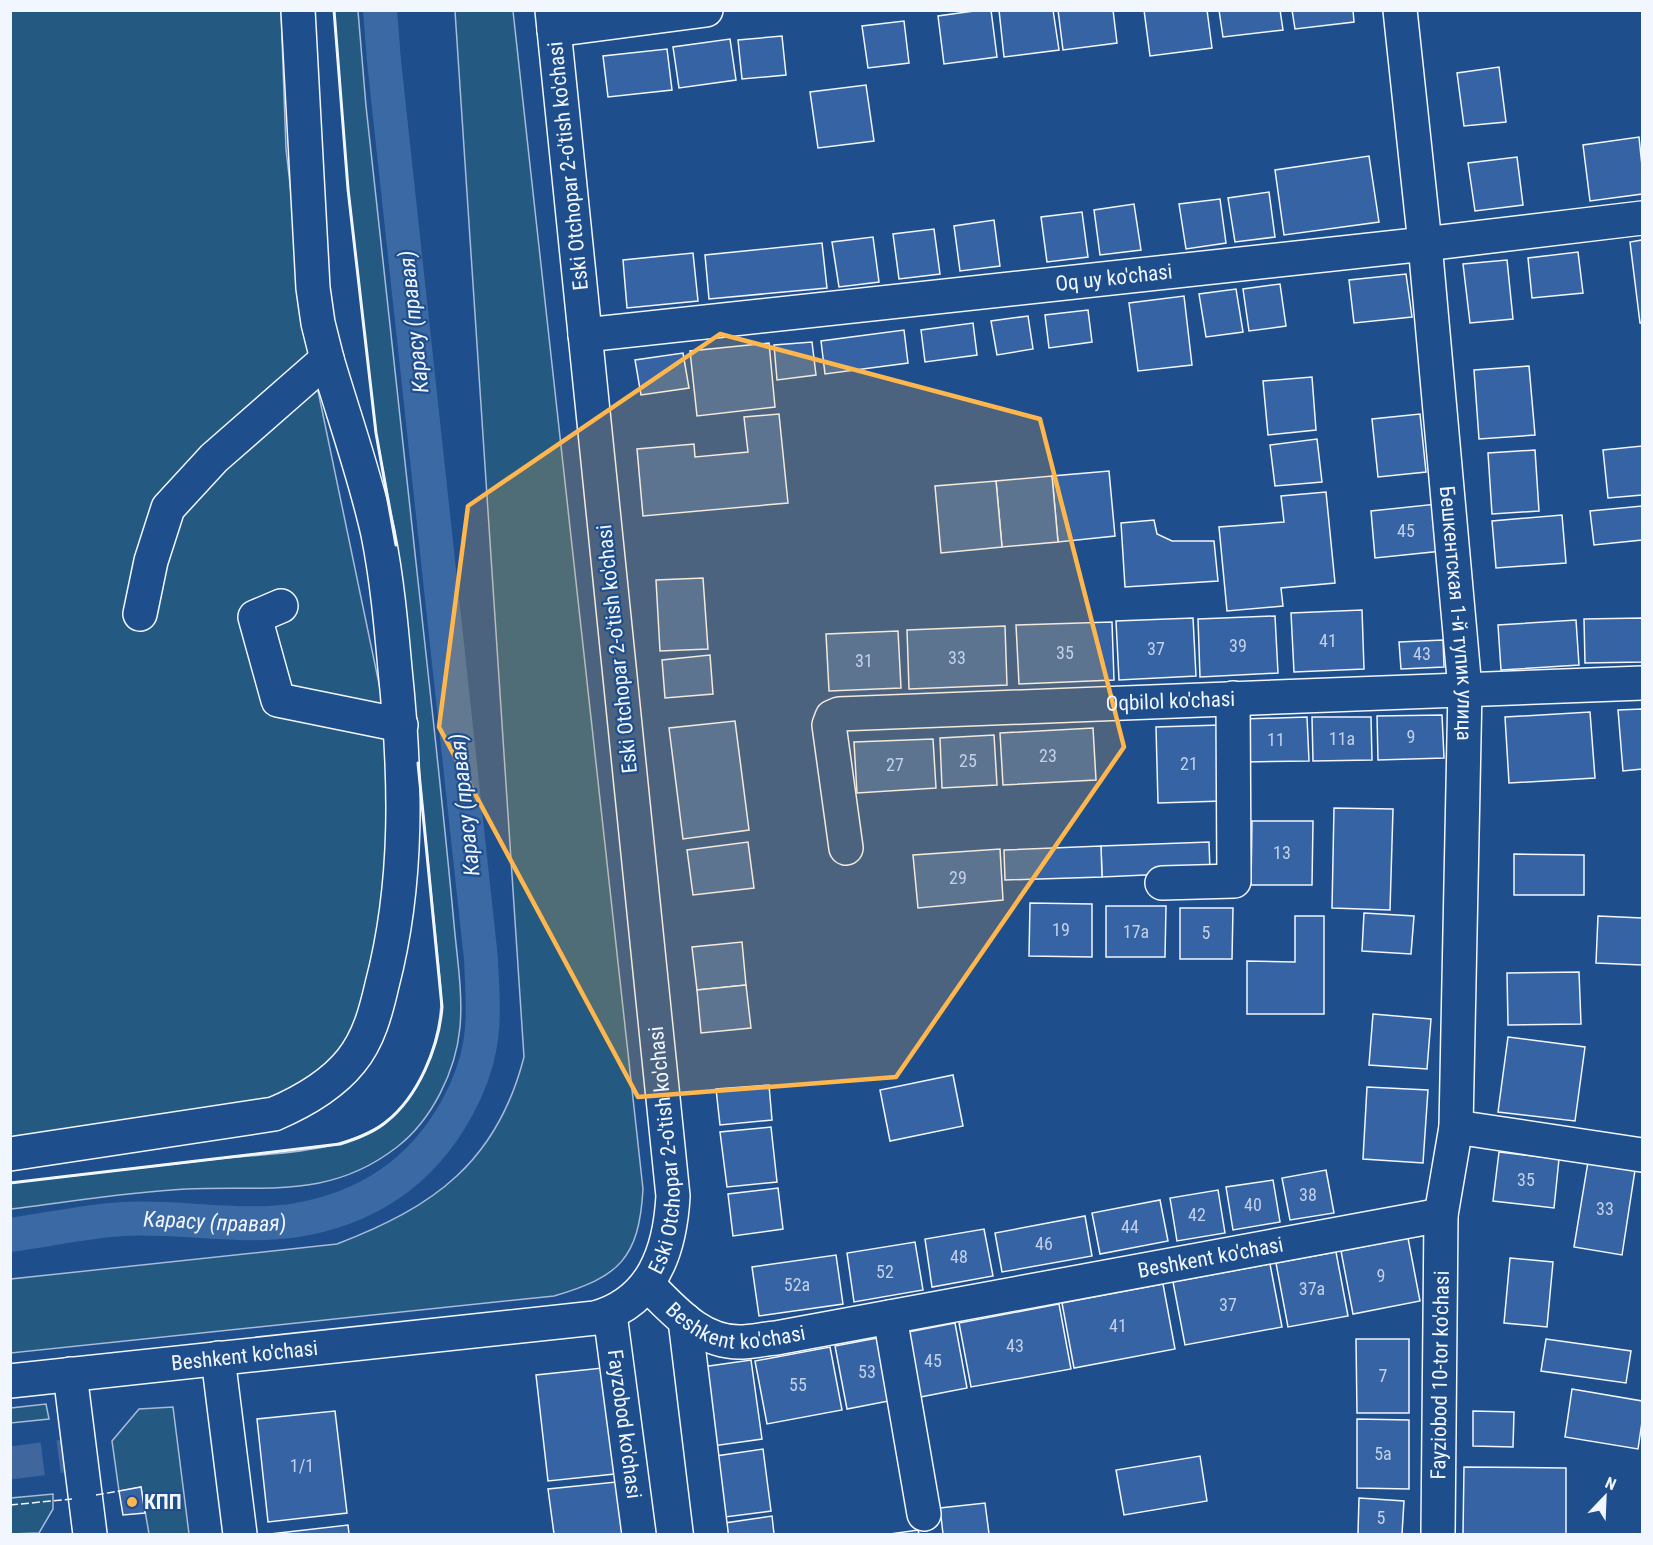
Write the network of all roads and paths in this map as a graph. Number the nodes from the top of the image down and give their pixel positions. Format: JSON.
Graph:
{"nodes":[{"id":1,"x":298,"y":10,"type":"edge"},
{"id":2,"x":706,"y":10,"type":"edge"},
{"id":3,"x":1400,"y":10,"type":"edge"},
{"id":4,"x":553,"y":20,"type":"edge"},
{"id":5,"x":1642,"y":218,"type":"edge"},
{"id":6,"x":1425,"y":244,"type":"junction"},
{"id":7,"x":585,"y":335,"type":"junction"},
{"id":8,"x":327,"y":359,"type":"junction"},
{"id":9,"x":281,"y":606,"type":"dead end"},
{"id":10,"x":140,"y":614,"type":"dead end"},
{"id":11,"x":1642,"y":683,"type":"edge"},
{"id":12,"x":1465,"y":689,"type":"junction"},
{"id":13,"x":1233,"y":698,"type":"junction"},
{"id":14,"x":401,"y":725,"type":"junction"},
{"id":15,"x":846,"y":848,"type":"dead end"},
{"id":16,"x":1162,"y":883,"type":"dead end"},
{"id":17,"x":1456,"y":1127,"type":"junction"},
{"id":18,"x":10,"y":1154,"type":"edge"},
{"id":19,"x":1642,"y":1155,"type":"edge"},
{"id":20,"x":1441,"y":1215,"type":"junction"},
{"id":21,"x":647,"y":1284,"type":"junction"},
{"id":22,"x":610,"y":1314,"type":"junction"},
{"id":23,"x":890,"y":1317,"type":"junction"},
{"id":24,"x":685,"y":1320,"type":"junction"},
{"id":25,"x":218,"y":1358,"type":"junction"},
{"id":26,"x":69,"y":1374,"type":"junction"},
{"id":27,"x":10,"y":1381,"type":"edge"},
{"id":28,"x":924,"y":1514,"type":"dead end"},
{"id":29,"x":90,"y":1534,"type":"edge"},
{"id":30,"x":240,"y":1534,"type":"edge"},
{"id":31,"x":639,"y":1534,"type":"edge"},
{"id":32,"x":711,"y":1534,"type":"edge"},
{"id":33,"x":1438,"y":1534,"type":"edge"}],
"edges":[{"from":1,"to":8,"type":"street"},
{"from":2,"to":4,"type":"street"},
{"from":3,"to":6,"type":"street","name":"Бешкентская 1-й тупик улица"},
{"from":4,"to":7,"type":"street","name":"Eski Otchopar 2-o'tish ko'chasi"},
{"from":5,"to":6,"type":"street","name":"Oq uy ko'chasi"},
{"from":6,"to":7,"type":"street","name":"Oq uy ko'chasi"},
{"from":6,"to":12,"type":"street","name":"Бешкентская 1-й тупик улица"},
{"from":7,"to":21,"type":"street","name":"Eski Otchopar 2-o'tish ko'chasi"},
{"from":8,"to":10,"type":"street"},
{"from":8,"to":14,"type":"street"},
{"from":9,"to":14,"type":"street"},
{"from":11,"to":12,"type":"street","name":"Oqbilol ko'chasi"},
{"from":12,"to":13,"type":"street","name":"Oqbilol ko'chasi"},
{"from":12,"to":17,"type":"street","name":"Бешкентская 1-й тупик улица"},
{"from":13,"to":15,"type":"street","name":"Oqbilol ko'chasi"},
{"from":13,"to":16,"type":"street"},
{"from":14,"to":18,"type":"street"},
{"from":17,"to":19,"type":"street"},
{"from":17,"to":20,"type":"street","name":"Бешкентская 1-й тупик улица"},
{"from":20,"to":23,"type":"street","name":"Beshkent ko'chasi"},
{"from":20,"to":33,"type":"street","name":"Fayziobod 10-tor ko'chasi"},
{"from":21,"to":22,"type":"street","name":"Beshkent ko'chasi"},
{"from":21,"to":24,"type":"street","name":"Beshkent ko'chasi"},
{"from":22,"to":25,"type":"street","name":"Beshkent ko'chasi"},
{"from":22,"to":31,"type":"street","name":"Fayzobod ko'chasi"},
{"from":23,"to":24,"type":"street","name":"Beshkent ko'chasi"},
{"from":23,"to":28,"type":"street"},
{"from":24,"to":32,"type":"street"},
{"from":25,"to":26,"type":"street","name":"Beshkent ko'chasi"},
{"from":25,"to":30,"type":"street"},
{"from":26,"to":27,"type":"street","name":"Beshkent ko'chasi"},
{"from":26,"to":29,"type":"street"}]}
